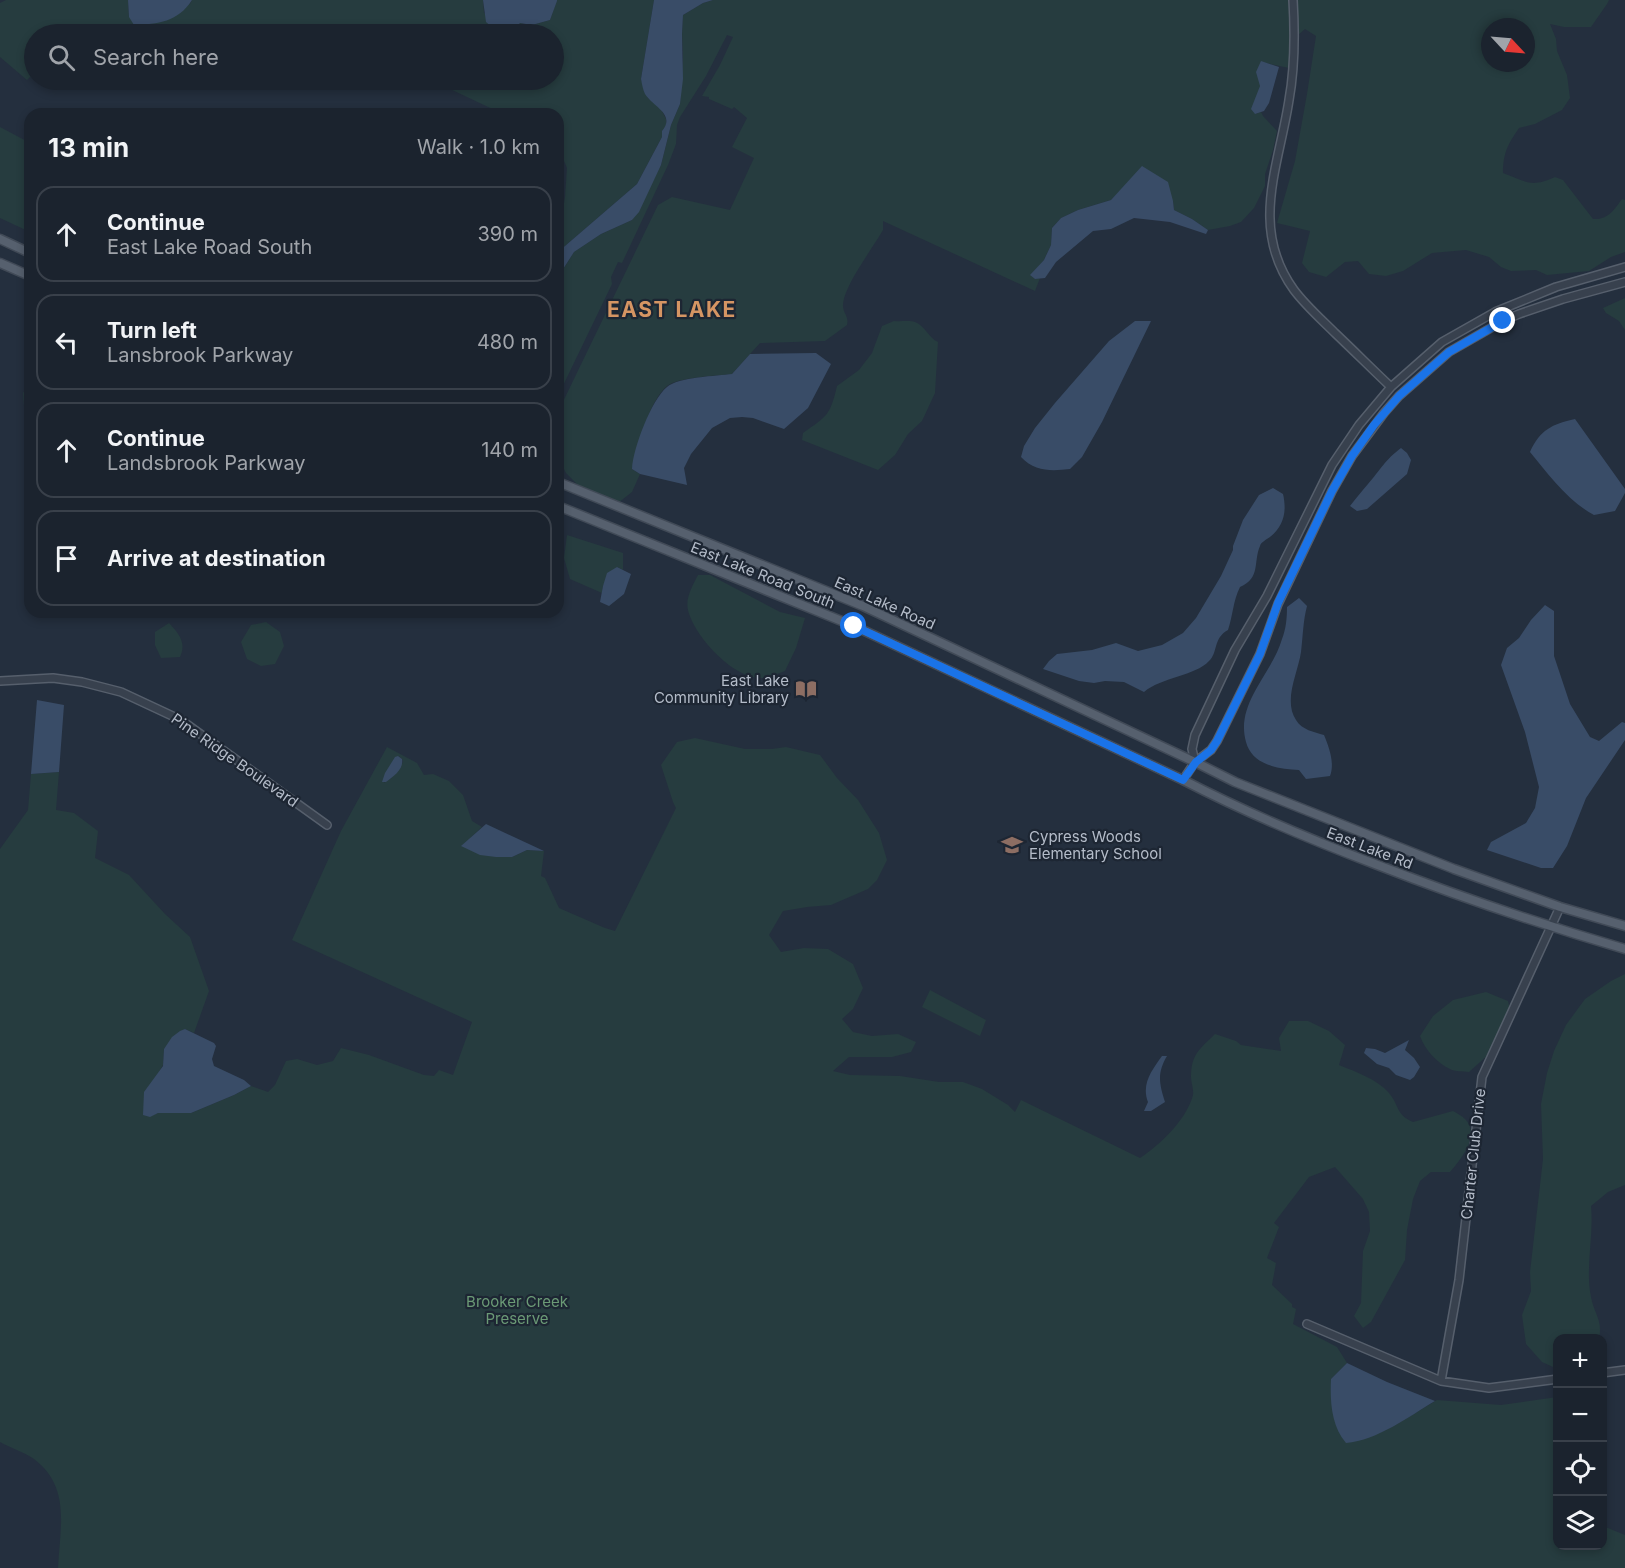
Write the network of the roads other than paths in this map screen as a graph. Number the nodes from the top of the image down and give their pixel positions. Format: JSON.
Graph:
{"nodes":[{"id":1,"x":1293,"y":0,"type":"edge"},
{"id":2,"x":0,"y":239,"type":"edge"},
{"id":3,"x":24,"y":250,"type":"edge"},
{"id":4,"x":0,"y":263,"type":"edge"},
{"id":5,"x":1625,"y":267,"type":"edge"},
{"id":6,"x":24,"y":273,"type":"edge"},
{"id":7,"x":1625,"y":282,"type":"edge"},
{"id":8,"x":1391,"y":387,"type":"junction"},
{"id":9,"x":564,"y":484,"type":"edge"},
{"id":10,"x":564,"y":508,"type":"edge"},
{"id":11,"x":0,"y":681,"type":"edge"},
{"id":12,"x":1196,"y":762,"type":"junction"},
{"id":13,"x":1183,"y":780,"type":"junction"},
{"id":14,"x":327,"y":825,"type":"dead end"},
{"id":15,"x":1560,"y":907,"type":"junction"},
{"id":16,"x":1625,"y":926,"type":"edge"},
{"id":17,"x":1552,"y":928,"type":"junction"},
{"id":18,"x":1625,"y":949,"type":"edge"},
{"id":19,"x":1307,"y":1324,"type":"dead end"},
{"id":20,"x":1625,"y":1370,"type":"edge"},
{"id":21,"x":1607,"y":1372,"type":"edge"},
{"id":22,"x":1553,"y":1380,"type":"edge"},
{"id":23,"x":1441,"y":1381,"type":"junction"}],
"edges":[{"from":1,"to":8,"type":"street"},
{"from":2,"to":3,"type":"main road"},
{"from":4,"to":6,"type":"main road"},
{"from":5,"to":8,"type":"street"},
{"from":7,"to":12,"type":"street"},
{"from":8,"to":12,"type":"street"},
{"from":9,"to":12,"type":"main road","name":"East Lake Road"},
{"from":10,"to":13,"type":"main road","name":"East Lake Road South"},
{"from":11,"to":14,"type":"street","name":"Pine Ridge Boulevard"},
{"from":12,"to":13,"type":"street"},
{"from":12,"to":15,"type":"main road","name":"East Lake Rd"},
{"from":13,"to":17,"type":"main road","name":"East Lake Rd"},
{"from":15,"to":16,"type":"main road"},
{"from":15,"to":17,"type":"street","name":"Charter Club Drive"},
{"from":17,"to":18,"type":"main road"},
{"from":17,"to":23,"type":"street","name":"Charter Club Drive"},
{"from":19,"to":23,"type":"street"},
{"from":20,"to":21,"type":"street"},
{"from":22,"to":23,"type":"street"}]}
